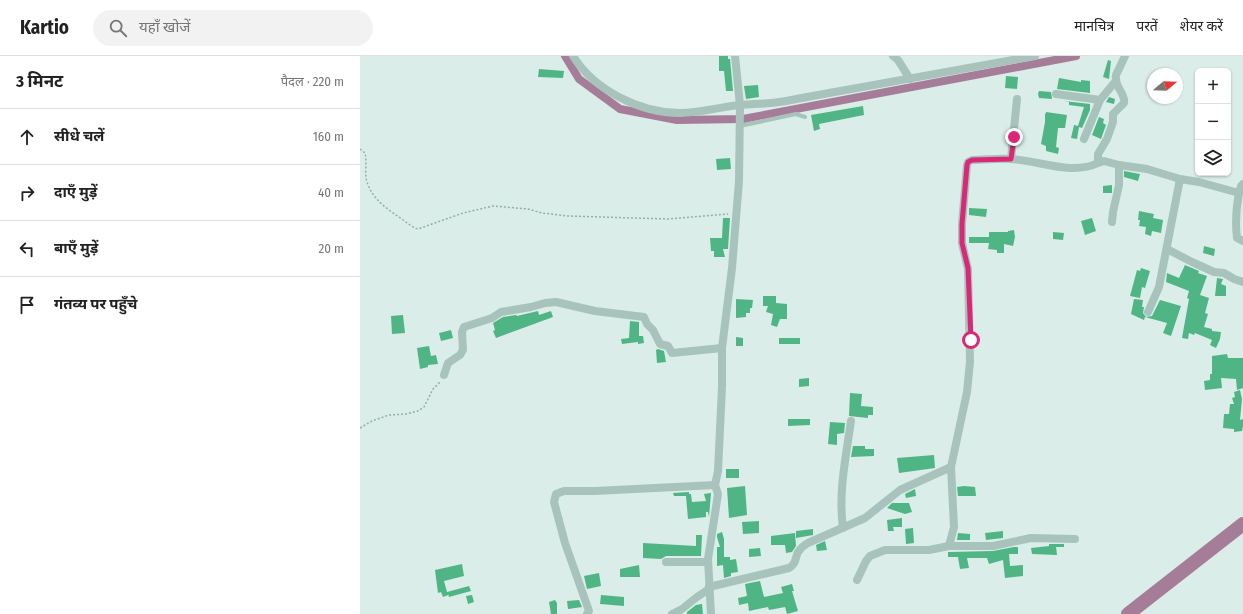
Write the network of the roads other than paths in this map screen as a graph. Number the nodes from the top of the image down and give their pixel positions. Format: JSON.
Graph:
{"nodes":[{"id":1,"x":573,"y":56,"type":"edge"},
{"id":2,"x":736,"y":56,"type":"edge"},
{"id":3,"x":893,"y":56,"type":"edge"},
{"id":4,"x":1035,"y":56,"type":"edge"},
{"id":5,"x":1125,"y":56,"type":"edge"},
{"id":6,"x":910,"y":79,"type":"junction"},
{"id":7,"x":1115,"y":82,"type":"junction"},
{"id":8,"x":1056,"y":94,"type":"dead end"},
{"id":9,"x":1017,"y":99,"type":"dead end"},
{"id":10,"x":1100,"y":100,"type":"junction"},
{"id":11,"x":740,"y":109,"type":"junction"},
{"id":12,"x":804,"y":117,"type":"dead end"},
{"id":13,"x":740,"y":125,"type":"junction"},
{"id":14,"x":1084,"y":139,"type":"dead end"},
{"id":15,"x":1011,"y":159,"type":"junction"},
{"id":16,"x":1098,"y":163,"type":"junction"},
{"id":17,"x":1119,"y":165,"type":"junction"},
{"id":18,"x":1180,"y":179,"type":"junction"},
{"id":19,"x":1243,"y":184,"type":"edge"},
{"id":20,"x":1239,"y":193,"type":"junction"},
{"id":21,"x":1112,"y":222,"type":"dead end"},
{"id":22,"x":1243,"y":241,"type":"edge"},
{"id":23,"x":1167,"y":249,"type":"junction"},
{"id":24,"x":1243,"y":282,"type":"edge"},
{"id":25,"x":1148,"y":312,"type":"dead end"},
{"id":26,"x":722,"y":348,"type":"junction"},
{"id":27,"x":444,"y":375,"type":"road end"},
{"id":28,"x":851,"y":421,"type":"dead end"},
{"id":29,"x":951,"y":467,"type":"junction"},
{"id":30,"x":716,"y":485,"type":"junction"},
{"id":31,"x":843,"y":528,"type":"junction"},
{"id":32,"x":1075,"y":539,"type":"dead end"},
{"id":33,"x":949,"y":546,"type":"junction"},
{"id":34,"x":666,"y":562,"type":"dead end"},
{"id":35,"x":708,"y":562,"type":"junction"},
{"id":36,"x":857,"y":580,"type":"dead end"},
{"id":37,"x":709,"y":588,"type":"junction"},
{"id":38,"x":587,"y":614,"type":"edge"},
{"id":39,"x":672,"y":614,"type":"edge"},
{"id":40,"x":711,"y":614,"type":"edge"}],
"edges":[{"from":1,"to":11,"type":"street"},
{"from":2,"to":11,"type":"street"},
{"from":3,"to":6,"type":"street"},
{"from":4,"to":6,"type":"street"},
{"from":5,"to":7,"type":"street"},
{"from":6,"to":11,"type":"street"},
{"from":7,"to":10,"type":"street"},
{"from":7,"to":16,"type":"street"},
{"from":8,"to":10,"type":"street"},
{"from":9,"to":15,"type":"street"},
{"from":10,"to":14,"type":"street"},
{"from":11,"to":13,"type":"street"},
{"from":12,"to":13,"type":"lane"},
{"from":13,"to":26,"type":"street"},
{"from":15,"to":16,"type":"street"},
{"from":15,"to":29,"type":"street"},
{"from":16,"to":17,"type":"street"},
{"from":17,"to":18,"type":"street"},
{"from":17,"to":21,"type":"street"},
{"from":18,"to":20,"type":"street"},
{"from":18,"to":23,"type":"street"},
{"from":19,"to":20,"type":"street"},
{"from":20,"to":22,"type":"street"},
{"from":23,"to":24,"type":"street"},
{"from":23,"to":25,"type":"street"},
{"from":26,"to":27,"type":"street"},
{"from":26,"to":30,"type":"street"},
{"from":28,"to":31,"type":"street"},
{"from":29,"to":31,"type":"street"},
{"from":29,"to":33,"type":"street"},
{"from":30,"to":35,"type":"street"},
{"from":30,"to":38,"type":"street"},
{"from":31,"to":37,"type":"street"},
{"from":32,"to":33,"type":"street"},
{"from":33,"to":36,"type":"street"},
{"from":34,"to":35,"type":"street"},
{"from":35,"to":37,"type":"street"},
{"from":37,"to":39,"type":"street"},
{"from":37,"to":40,"type":"street"}]}
